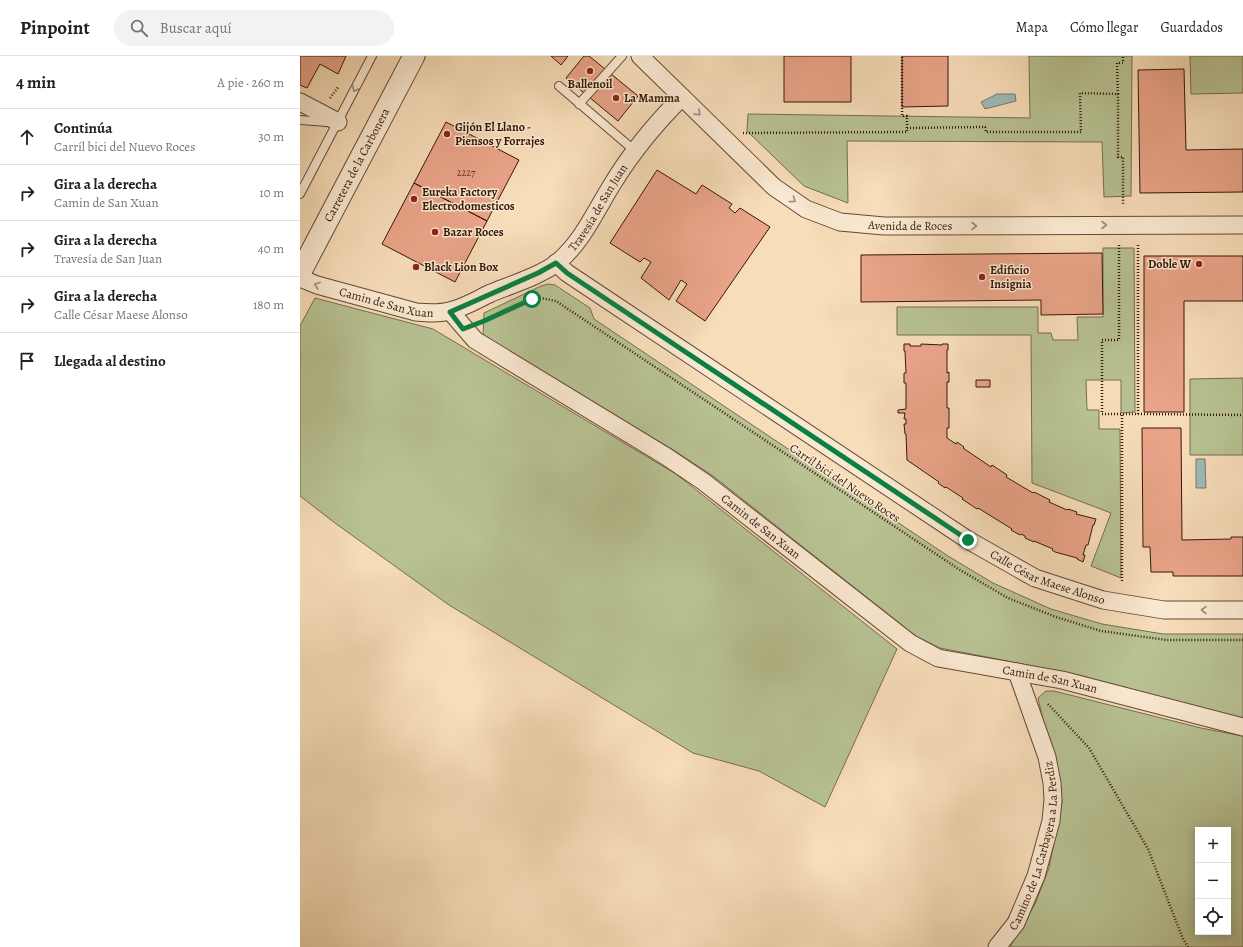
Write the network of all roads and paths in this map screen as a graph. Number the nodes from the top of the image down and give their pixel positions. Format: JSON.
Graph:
{"nodes":[{"id":1,"x":372,"y":56,"type":"edge"},
{"id":2,"x":414,"y":56,"type":"edge"},
{"id":3,"x":622,"y":56,"type":"edge"},
{"id":4,"x":640,"y":56,"type":"edge"},
{"id":5,"x":902,"y":56,"type":"edge"},
{"id":6,"x":1123,"y":56,"type":"edge"},
{"id":7,"x":342,"y":82,"type":"dead end"},
{"id":8,"x":559,"y":86,"type":"dead end"},
{"id":9,"x":1118,"y":94,"type":"junction"},
{"id":10,"x":682,"y":97,"type":"junction"},
{"id":11,"x":326,"y":100,"type":"dead end"},
{"id":12,"x":300,"y":102,"type":"edge"},
{"id":13,"x":579,"y":104,"type":"junction"},
{"id":14,"x":300,"y":120,"type":"edge"},
{"id":15,"x":338,"y":122,"type":"junction"},
{"id":16,"x":907,"y":128,"type":"junction"},
{"id":17,"x":739,"y":133,"type":"dead end"},
{"id":18,"x":635,"y":151,"type":"junction"},
{"id":19,"x":300,"y":194,"type":"edge"},
{"id":20,"x":1123,"y":204,"type":"dead end"},
{"id":21,"x":1243,"y":225,"type":"edge"},
{"id":22,"x":1119,"y":245,"type":"dead end"},
{"id":23,"x":1138,"y":245,"type":"dead end"},
{"id":24,"x":556,"y":263,"type":"junction"},
{"id":25,"x":300,"y":273,"type":"edge"},
{"id":26,"x":300,"y":278,"type":"edge"},
{"id":27,"x":450,"y":312,"type":"junction"},
{"id":28,"x":463,"y":329,"type":"junction"},
{"id":29,"x":1122,"y":414,"type":"junction"},
{"id":30,"x":1138,"y":414,"type":"junction"},
{"id":31,"x":1243,"y":414,"type":"edge"},
{"id":32,"x":1122,"y":581,"type":"dead end"},
{"id":33,"x":1243,"y":610,"type":"edge"},
{"id":34,"x":1243,"y":640,"type":"edge"},
{"id":35,"x":1017,"y":672,"type":"junction"},
{"id":36,"x":1043,"y":699,"type":"dead end"},
{"id":37,"x":1243,"y":727,"type":"edge"},
{"id":38,"x":997,"y":947,"type":"edge"},
{"id":39,"x":1188,"y":947,"type":"edge"}],
"edges":[{"from":1,"to":15,"type":"lane","one_way":true},
{"from":2,"to":25,"type":"street","name":"Carretera de la Carbonera"},
{"from":3,"to":13,"type":"lane"},
{"from":4,"to":10,"type":"street","name":"Avenida de Roces"},
{"from":5,"to":16,"type":"path"},
{"from":6,"to":9,"type":"path"},
{"from":7,"to":11,"type":"path"},
{"from":8,"to":13,"type":"lane"},
{"from":9,"to":16,"type":"path"},
{"from":9,"to":20,"type":"path"},
{"from":10,"to":18,"type":"street","name":"Travesía de San Juan"},
{"from":10,"to":21,"type":"street","name":"Avenida de Roces","one_way":true},
{"from":12,"to":15,"type":"street"},
{"from":13,"to":18,"type":"lane"},
{"from":14,"to":15,"type":"lane"},
{"from":15,"to":19,"type":"lane"},
{"from":16,"to":17,"type":"path"},
{"from":18,"to":24,"type":"street","name":"Travesía de San Juan"},
{"from":22,"to":29,"type":"path"},
{"from":23,"to":30,"type":"path"},
{"from":24,"to":27,"type":"street","name":"Travesía de San Juan"},
{"from":33,"to":24,"type":"street","name":"Calle César Maese Alonso","one_way":true},
{"from":27,"to":26,"type":"street","name":"Camin de San Xuan","one_way":true},
{"from":27,"to":28,"type":"street","name":"Camin de San Xuan"},
{"from":28,"to":34,"type":"path","name":"Carríl bici del Nuevo Roces"},
{"from":28,"to":35,"type":"street","name":"Camin de San Xuan"},
{"from":29,"to":30,"type":"path"},
{"from":29,"to":32,"type":"path"},
{"from":30,"to":31,"type":"path"},
{"from":35,"to":37,"type":"street","name":"Camin de San Xuan"},
{"from":35,"to":38,"type":"street","name":"Camino de La Carbayera a La Perdiz"},
{"from":36,"to":39,"type":"path"}]}
